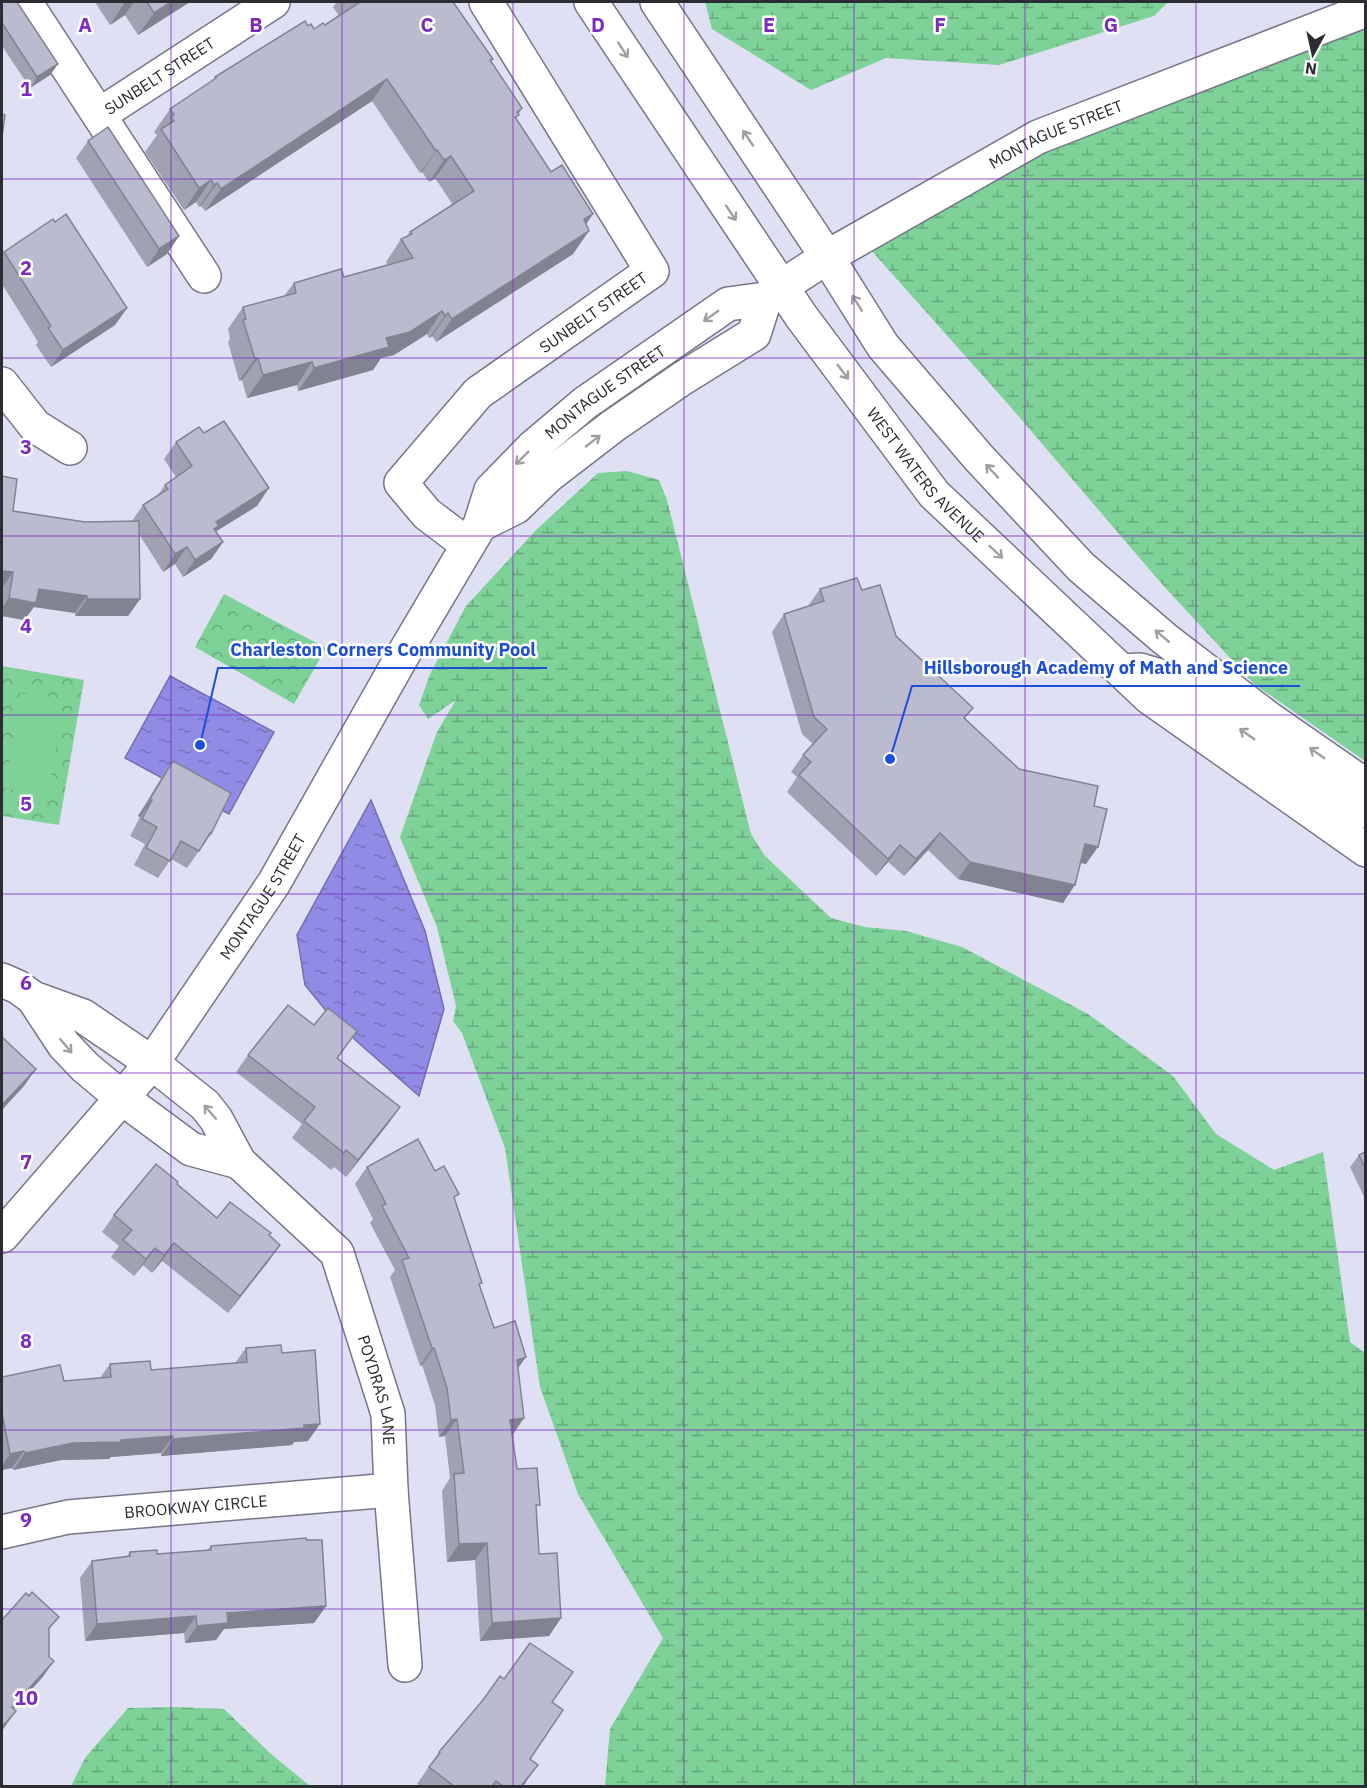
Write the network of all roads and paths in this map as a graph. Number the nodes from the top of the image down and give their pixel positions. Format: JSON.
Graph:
{"nodes":[{"id":1,"x":25,"y":2,"type":"edge"},
{"id":2,"x":273,"y":2,"type":"edge"},
{"id":3,"x":486,"y":2,"type":"edge"},
{"id":4,"x":591,"y":2,"type":"edge"},
{"id":5,"x":657,"y":2,"type":"edge"},
{"id":6,"x":1365,"y":10,"type":"edge"},
{"id":7,"x":99,"y":115,"type":"junction"},
{"id":8,"x":827,"y":256,"type":"junction"},
{"id":9,"x":204,"y":276,"type":"dead end"},
{"id":10,"x":773,"y":293,"type":"junction"},
{"id":11,"x":2,"y":384,"type":"edge"},
{"id":12,"x":70,"y":447,"type":"dead end"},
{"id":13,"x":474,"y":535,"type":"junction"},
{"id":14,"x":1122,"y":671,"type":"junction"},
{"id":15,"x":1365,"y":786,"type":"edge"},
{"id":16,"x":1365,"y":811,"type":"edge"},
{"id":17,"x":1365,"y":850,"type":"edge"},
{"id":18,"x":2,"y":980,"type":"edge"},
{"id":19,"x":33,"y":998,"type":"junction"},
{"id":20,"x":152,"y":1063,"type":"junction"},
{"id":21,"x":122,"y":1098,"type":"junction"},
{"id":22,"x":239,"y":1162,"type":"junction"},
{"id":23,"x":2,"y":1236,"type":"edge"},
{"id":24,"x":391,"y":1490,"type":"junction"},
{"id":25,"x":2,"y":1532,"type":"edge"},
{"id":26,"x":405,"y":1665,"type":"dead end"}],
"edges":[{"from":1,"to":7,"type":"street","name":"SUNBELT STREET"},
{"from":2,"to":7,"type":"street","name":"SUNBELT STREET"},
{"from":3,"to":13,"type":"street","name":"SUNBELT STREET"},
{"from":4,"to":10,"type":"street","name":"WEST WATERS AVENUE","one_way":true},
{"from":8,"to":5,"type":"street","one_way":true},
{"from":6,"to":8,"type":"street","name":"MONTAGUE STREET"},
{"from":7,"to":9,"type":"street"},
{"from":8,"to":10,"type":"street","name":"MONTAGUE STREET"},
{"from":15,"to":8,"type":"street","one_way":true},
{"from":10,"to":13,"type":"street","name":"MONTAGUE STREET"},
{"from":10,"to":14,"type":"street","name":"WEST WATERS AVENUE","one_way":true},
{"from":11,"to":12,"type":"street"},
{"from":13,"to":20,"type":"street","name":"MONTAGUE STREET"},
{"from":16,"to":14,"type":"street","one_way":true},
{"from":14,"to":17,"type":"street","name":"WEST WATERS AVENUE"},
{"from":18,"to":19,"type":"street","name":"POYDRAS LANE"},
{"from":19,"to":20,"type":"street","name":"POYDRAS LANE"},
{"from":19,"to":21,"type":"street","name":"POYDRAS LANE","one_way":true},
{"from":20,"to":21,"type":"street","name":"MONTAGUE STREET"},
{"from":22,"to":20,"type":"street","name":"POYDRAS LANE","one_way":true},
{"from":21,"to":22,"type":"street","name":"POYDRAS LANE"},
{"from":21,"to":23,"type":"street","name":"MONTAGUE STREET"},
{"from":22,"to":24,"type":"street","name":"POYDRAS LANE"},
{"from":24,"to":25,"type":"street","name":"BROOKWAY CIRCLE"},
{"from":24,"to":26,"type":"street","name":"POYDRAS LANE"}]}
